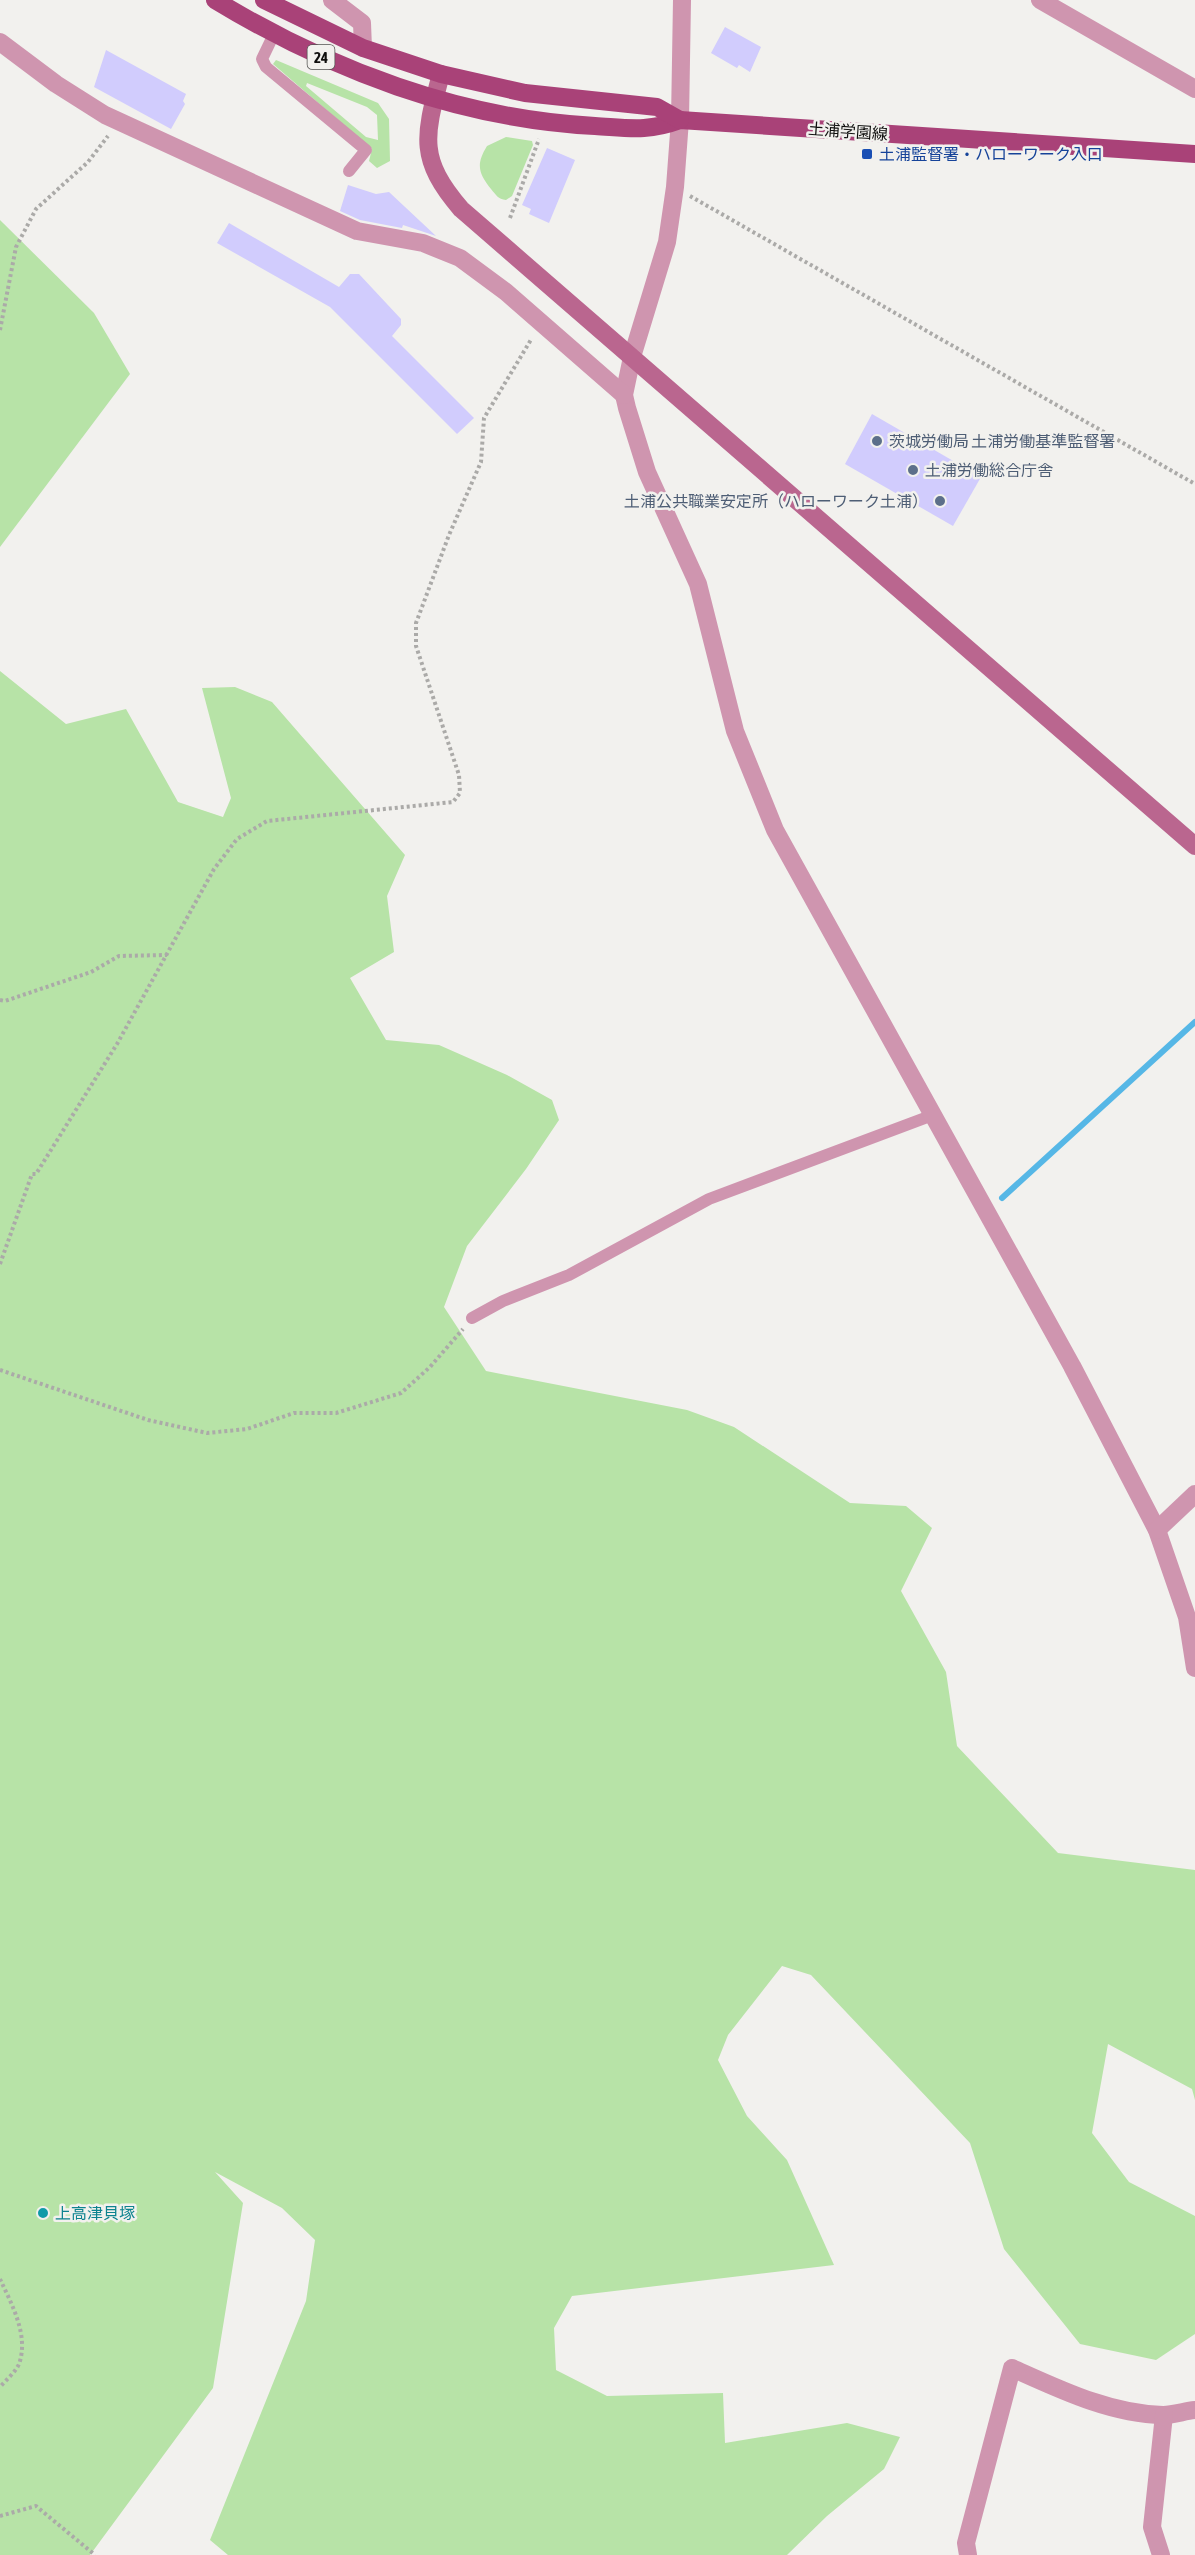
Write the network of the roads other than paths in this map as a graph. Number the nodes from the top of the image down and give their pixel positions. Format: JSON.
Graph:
{"nodes":[{"id":1,"x":215,"y":0,"type":"edge"},
{"id":2,"x":264,"y":0,"type":"edge"},
{"id":3,"x":332,"y":0,"type":"edge"},
{"id":4,"x":682,"y":0,"type":"edge"},
{"id":5,"x":1040,"y":0,"type":"edge"},
{"id":6,"x":274,"y":34,"type":"junction"},
{"id":7,"x":0,"y":42,"type":"edge"},
{"id":8,"x":363,"y":48,"type":"junction"},
{"id":9,"x":441,"y":74,"type":"junction"},
{"id":10,"x":1195,"y":89,"type":"edge"},
{"id":11,"x":434,"y":98,"type":"junction"},
{"id":12,"x":680,"y":120,"type":"junction"},
{"id":13,"x":1195,"y":154,"type":"edge"},
{"id":14,"x":349,"y":171,"type":"dead end"},
{"id":15,"x":632,"y":357,"type":"junction"},
{"id":16,"x":624,"y":395,"type":"junction"},
{"id":17,"x":1195,"y":846,"type":"edge"},
{"id":18,"x":933,"y":1115,"type":"junction"},
{"id":19,"x":472,"y":1318,"type":"road end"},
{"id":20,"x":1195,"y":1494,"type":"edge"},
{"id":21,"x":1157,"y":1530,"type":"junction"},
{"id":22,"x":1195,"y":1668,"type":"edge"},
{"id":23,"x":1195,"y":2410,"type":"edge"},
{"id":24,"x":1164,"y":2415,"type":"junction"},
{"id":25,"x":968,"y":2555,"type":"edge"},
{"id":26,"x":1161,"y":2555,"type":"edge"}],
"edges":[{"from":1,"to":6,"type":"main road","name":"土浦学園線","number":"24"},
{"from":2,"to":8,"type":"main road","name":"土浦学園線","number":"24"},
{"from":3,"to":8,"type":"street"},
{"from":4,"to":12,"type":"street"},
{"from":5,"to":10,"type":"street"},
{"from":6,"to":11,"type":"main road","name":"土浦学園線","number":"24"},
{"from":6,"to":14,"type":"lane"},
{"from":7,"to":16,"type":"street"},
{"from":8,"to":9,"type":"main road","name":"土浦学園線","number":"24"},
{"from":9,"to":11,"type":"street"},
{"from":9,"to":12,"type":"main road","name":"土浦学園線","number":"24"},
{"from":11,"to":12,"type":"main road","name":"土浦学園線","number":"24"},
{"from":11,"to":15,"type":"street"},
{"from":12,"to":13,"type":"main road","name":"土浦学園線","number":"24"},
{"from":12,"to":15,"type":"street"},
{"from":15,"to":16,"type":"street"},
{"from":15,"to":17,"type":"street"},
{"from":16,"to":18,"type":"street"},
{"from":18,"to":19,"type":"lane"},
{"from":18,"to":21,"type":"street"},
{"from":20,"to":21,"type":"street"},
{"from":21,"to":22,"type":"street"},
{"from":23,"to":24,"type":"street"},
{"from":24,"to":25,"type":"street"},
{"from":24,"to":26,"type":"street"}]}
